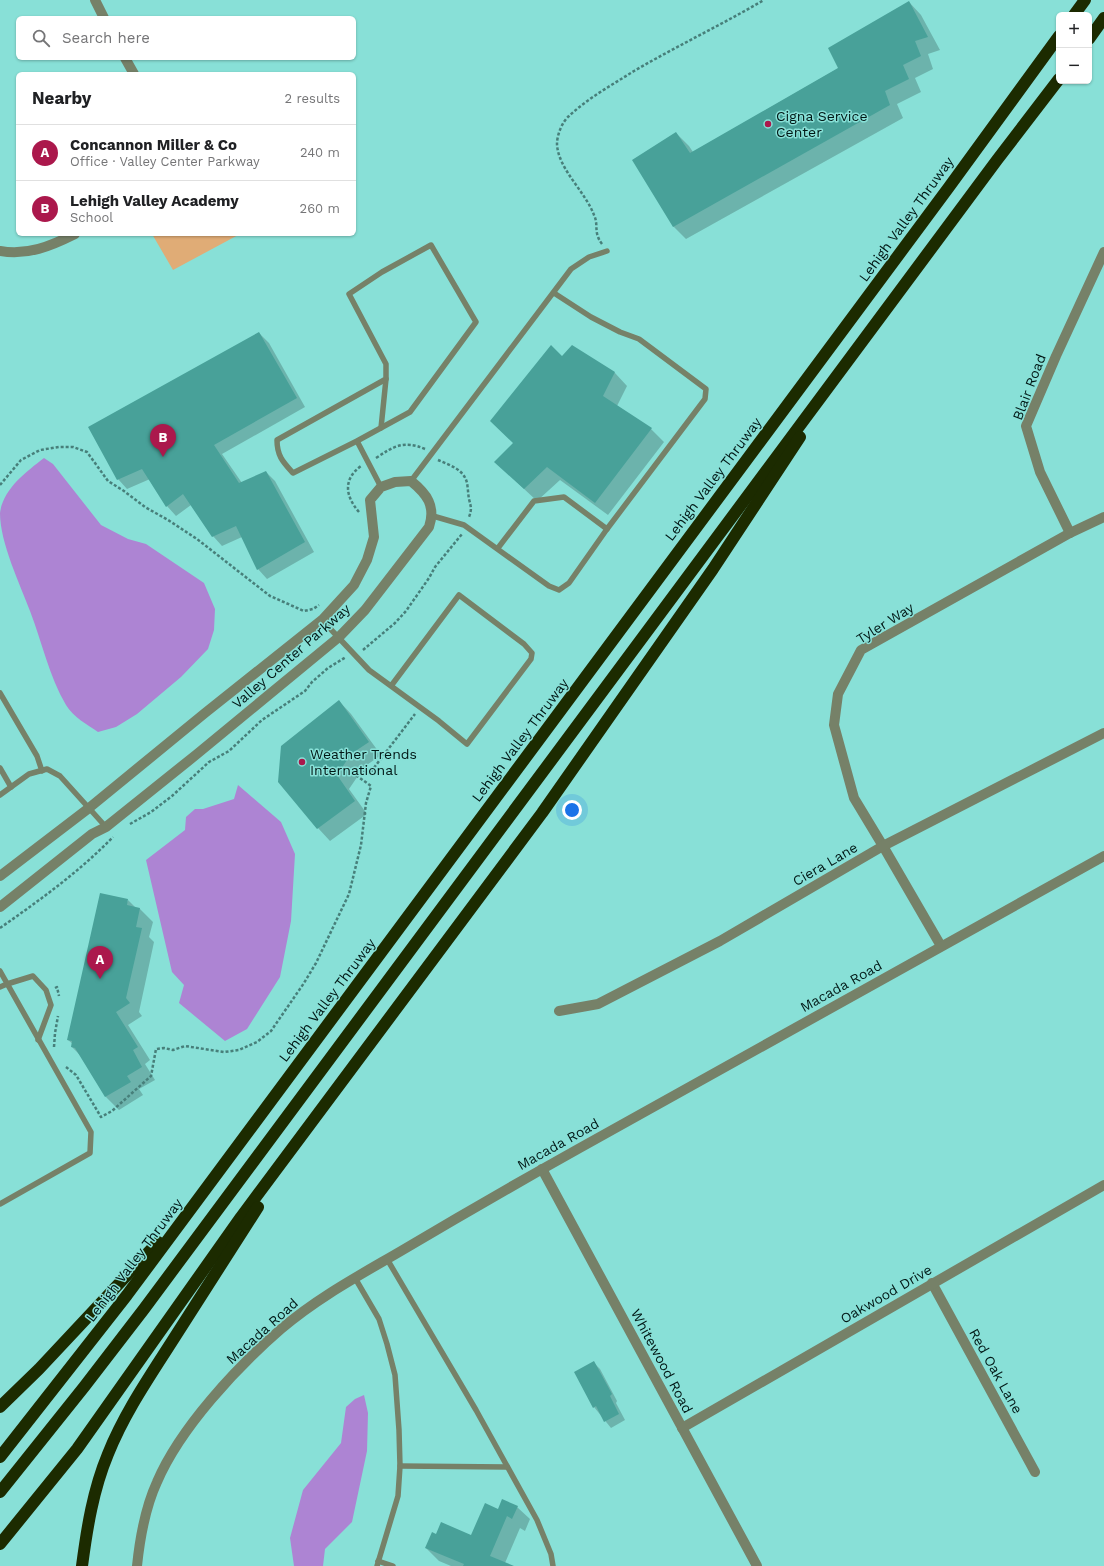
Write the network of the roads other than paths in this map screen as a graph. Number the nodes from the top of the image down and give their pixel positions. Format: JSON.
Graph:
{"nodes":[{"id":1,"x":95,"y":0,"type":"edge"},
{"id":2,"x":1085,"y":0,"type":"edge"},
{"id":3,"x":1076,"y":12,"type":"edge"},
{"id":4,"x":103,"y":16,"type":"edge"},
{"id":5,"x":1104,"y":18,"type":"edge"},
{"id":6,"x":1092,"y":35,"type":"edge"},
{"id":7,"x":1056,"y":40,"type":"edge"},
{"id":8,"x":126,"y":60,"type":"edge"},
{"id":9,"x":133,"y":72,"type":"edge"},
{"id":10,"x":1056,"y":83,"type":"edge"},
{"id":11,"x":71,"y":236,"type":"edge"},
{"id":12,"x":0,"y":251,"type":"edge"},
{"id":13,"x":607,"y":251,"type":"road end"},
{"id":14,"x":1104,"y":252,"type":"edge"},
{"id":15,"x":554,"y":293,"type":"junction"},
{"id":16,"x":888,"y":307,"type":"junction"},
{"id":17,"x":386,"y":380,"type":"junction"},
{"id":18,"x":381,"y":428,"type":"junction"},
{"id":19,"x":357,"y":441,"type":"junction"},
{"id":20,"x":411,"y":481,"type":"junction"},
{"id":21,"x":381,"y":487,"type":"junction"},
{"id":22,"x":433,"y":516,"type":"junction"},
{"id":23,"x":1104,"y":517,"type":"edge"},
{"id":24,"x":607,"y":529,"type":"junction"},
{"id":25,"x":1070,"y":533,"type":"junction"},
{"id":26,"x":498,"y":548,"type":"junction"},
{"id":27,"x":322,"y":620,"type":"junction"},
{"id":28,"x":339,"y":637,"type":"junction"},
{"id":29,"x":390,"y":686,"type":"junction"},
{"id":30,"x":0,"y":693,"type":"edge"},
{"id":31,"x":1104,"y":733,"type":"edge"},
{"id":32,"x":0,"y":768,"type":"edge"},
{"id":33,"x":42,"y":771,"type":"junction"},
{"id":34,"x":11,"y":787,"type":"junction"},
{"id":35,"x":0,"y":795,"type":"edge"},
{"id":36,"x":89,"y":808,"type":"junction"},
{"id":37,"x":106,"y":827,"type":"junction"},
{"id":38,"x":883,"y":846,"type":"junction"},
{"id":39,"x":1104,"y":856,"type":"edge"},
{"id":40,"x":0,"y":876,"type":"edge"},
{"id":41,"x":0,"y":907,"type":"edge"},
{"id":42,"x":941,"y":946,"type":"junction"},
{"id":43,"x":0,"y":971,"type":"edge"},
{"id":44,"x":7,"y":984,"type":"junction"},
{"id":45,"x":0,"y":987,"type":"edge"},
{"id":46,"x":559,"y":1011,"type":"dead end"},
{"id":47,"x":38,"y":1040,"type":"junction"},
{"id":48,"x":317,"y":1115,"type":"junction"},
{"id":49,"x":542,"y":1169,"type":"junction"},
{"id":50,"x":1104,"y":1185,"type":"edge"},
{"id":51,"x":197,"y":1200,"type":"junction"},
{"id":52,"x":0,"y":1204,"type":"edge"},
{"id":53,"x":387,"y":1259,"type":"junction"},
{"id":54,"x":354,"y":1278,"type":"junction"},
{"id":55,"x":932,"y":1284,"type":"junction"},
{"id":56,"x":0,"y":1406,"type":"edge"},
{"id":57,"x":682,"y":1428,"type":"junction"},
{"id":58,"x":0,"y":1457,"type":"edge"},
{"id":59,"x":400,"y":1466,"type":"junction"},
{"id":60,"x":507,"y":1467,"type":"junction"},
{"id":61,"x":1035,"y":1472,"type":"dead end"},
{"id":62,"x":0,"y":1492,"type":"edge"},
{"id":63,"x":0,"y":1544,"type":"edge"},
{"id":64,"x":378,"y":1563,"type":"edge"},
{"id":65,"x":82,"y":1566,"type":"edge"},
{"id":66,"x":137,"y":1566,"type":"edge"},
{"id":67,"x":393,"y":1566,"type":"edge"},
{"id":68,"x":553,"y":1566,"type":"edge"},
{"id":69,"x":758,"y":1566,"type":"edge"}],
"edges":[{"from":1,"to":4,"type":"street"},
{"from":2,"to":3,"type":"highway"},
{"from":5,"to":6,"type":"highway"},
{"from":7,"to":51,"type":"highway","name":"Lehigh Valley Thruway"},
{"from":8,"to":9,"type":"street"},
{"from":10,"to":16,"type":"highway"},
{"from":11,"to":12,"type":"street"},
{"from":13,"to":15,"type":"lane"},
{"from":14,"to":25,"type":"street","name":"Blair Road"},
{"from":15,"to":20,"type":"lane"},
{"from":15,"to":24,"type":"lane"},
{"from":16,"to":48,"type":"highway"},
{"from":16,"to":62,"type":"highway"},
{"from":17,"to":18,"type":"lane"},
{"from":17,"to":18,"type":"lane"},
{"from":17,"to":19,"type":"lane"},
{"from":18,"to":19,"type":"lane"},
{"from":19,"to":21,"type":"lane"},
{"from":20,"to":21,"type":"street"},
{"from":20,"to":22,"type":"street"},
{"from":21,"to":27,"type":"street","name":"Valley Center Parkway"},
{"from":22,"to":26,"type":"lane"},
{"from":22,"to":28,"type":"street","name":"Valley Center Parkway"},
{"from":23,"to":25,"type":"street","name":"Tyler Way"},
{"from":24,"to":26,"type":"lane"},
{"from":24,"to":26,"type":"lane"},
{"from":25,"to":38,"type":"street","name":"Tyler Way"},
{"from":27,"to":28,"type":"lane"},
{"from":27,"to":36,"type":"street","name":"Valley Center Parkway"},
{"from":28,"to":29,"type":"lane"},
{"from":28,"to":37,"type":"street","name":"Valley Center Parkway"},
{"from":29,"to":29,"type":"lane"},
{"from":30,"to":33,"type":"lane"},
{"from":31,"to":38,"type":"street","name":"Ciera Lane"},
{"from":32,"to":34,"type":"lane"},
{"from":33,"to":34,"type":"lane"},
{"from":33,"to":36,"type":"lane"},
{"from":34,"to":35,"type":"lane"},
{"from":36,"to":37,"type":"lane"},
{"from":36,"to":40,"type":"street","name":"Valley Center Parkway"},
{"from":37,"to":41,"type":"street","name":"Valley Center Parkway"},
{"from":38,"to":42,"type":"street","name":"Tyler Way"},
{"from":38,"to":46,"type":"street","name":"Ciera Lane"},
{"from":39,"to":42,"type":"street","name":"Macada Road"},
{"from":42,"to":49,"type":"street","name":"Macada Road"},
{"from":43,"to":44,"type":"lane"},
{"from":44,"to":45,"type":"lane"},
{"from":44,"to":47,"type":"lane"},
{"from":44,"to":47,"type":"lane"},
{"from":47,"to":52,"type":"lane"},
{"from":48,"to":63,"type":"highway"},
{"from":48,"to":65,"type":"highway"},
{"from":49,"to":53,"type":"street","name":"Macada Road"},
{"from":49,"to":57,"type":"street","name":"Whitewood Road"},
{"from":50,"to":55,"type":"street","name":"Oakwood Drive"},
{"from":51,"to":56,"type":"highway"},
{"from":51,"to":58,"type":"highway","name":"Lehigh Valley Thruway"},
{"from":53,"to":54,"type":"street","name":"Macada Road"},
{"from":53,"to":60,"type":"lane"},
{"from":54,"to":59,"type":"lane"},
{"from":54,"to":66,"type":"street","name":"Macada Road"},
{"from":55,"to":57,"type":"street","name":"Oakwood Drive"},
{"from":55,"to":61,"type":"street","name":"Red Oak Lane"},
{"from":57,"to":69,"type":"street","name":"Whitewood Road"},
{"from":59,"to":60,"type":"lane"},
{"from":59,"to":64,"type":"lane"},
{"from":60,"to":68,"type":"lane"},
{"from":64,"to":67,"type":"lane"}]}
